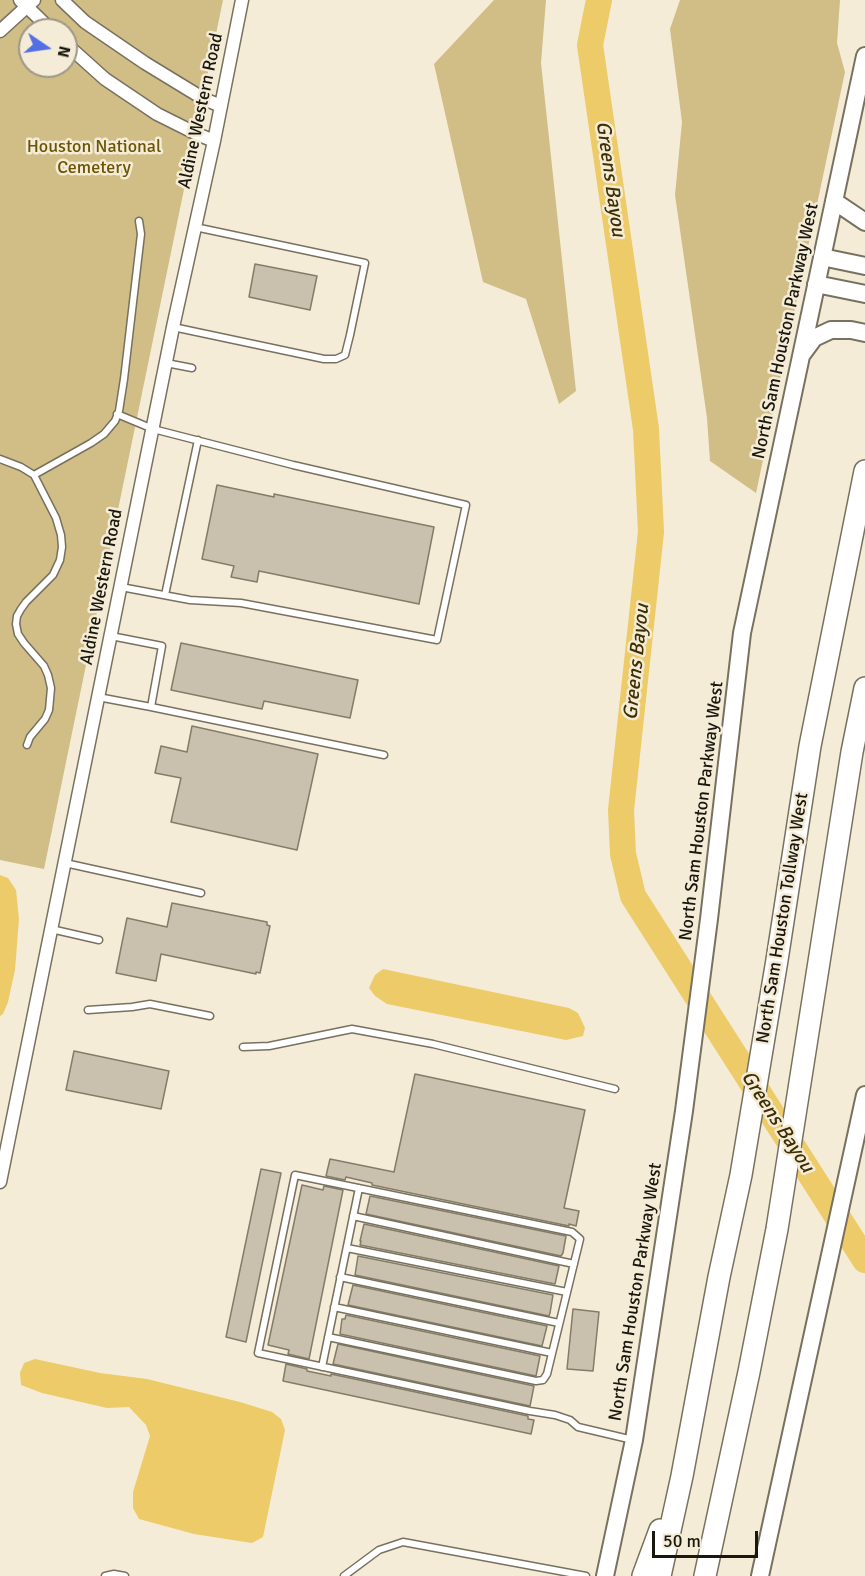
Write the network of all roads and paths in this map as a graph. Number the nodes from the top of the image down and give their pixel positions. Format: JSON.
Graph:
{"nodes":[{"id":1,"x":63,"y":0,"type":"edge"},
{"id":2,"x":242,"y":0,"type":"edge"},
{"id":3,"x":26,"y":2,"type":"edge"},
{"id":4,"x":40,"y":18,"type":"edge"},
{"id":5,"x":0,"y":31,"type":"edge"},
{"id":6,"x":78,"y":55,"type":"edge"},
{"id":7,"x":865,"y":56,"type":"edge"},
{"id":8,"x":221,"y":106,"type":"junction"},
{"id":9,"x":214,"y":141,"type":"junction"},
{"id":10,"x":834,"y":201,"type":"junction"},
{"id":11,"x":139,"y":221,"type":"dead end"},
{"id":12,"x":865,"y":222,"type":"edge"},
{"id":13,"x":195,"y":227,"type":"junction"},
{"id":14,"x":822,"y":257,"type":"junction"},
{"id":15,"x":865,"y":266,"type":"edge"},
{"id":16,"x":816,"y":284,"type":"junction"},
{"id":17,"x":865,"y":294,"type":"edge"},
{"id":18,"x":173,"y":327,"type":"junction"},
{"id":19,"x":865,"y":333,"type":"edge"},
{"id":20,"x":801,"y":356,"type":"junction"},
{"id":21,"x":166,"y":363,"type":"junction"},
{"id":22,"x":192,"y":368,"type":"dead end"},
{"id":23,"x":117,"y":414,"type":"junction"},
{"id":24,"x":153,"y":429,"type":"junction"},
{"id":25,"x":198,"y":440,"type":"junction"},
{"id":26,"x":0,"y":459,"type":"edge"},
{"id":27,"x":865,"y":471,"type":"edge"},
{"id":28,"x":34,"y":475,"type":"junction"},
{"id":29,"x":121,"y":587,"type":"junction"},
{"id":30,"x":165,"y":596,"type":"junction"},
{"id":31,"x":111,"y":636,"type":"junction"},
{"id":32,"x":865,"y":688,"type":"edge"},
{"id":33,"x":98,"y":697,"type":"junction"},
{"id":34,"x":151,"y":707,"type":"junction"},
{"id":35,"x":27,"y":745,"type":"dead end"},
{"id":36,"x":384,"y":755,"type":"dead end"},
{"id":37,"x":65,"y":863,"type":"junction"},
{"id":38,"x":201,"y":893,"type":"dead end"},
{"id":39,"x":51,"y":929,"type":"junction"},
{"id":40,"x":99,"y":940,"type":"dead end"},
{"id":41,"x":88,"y":1010,"type":"dead end"},
{"id":42,"x":210,"y":1016,"type":"dead end"},
{"id":43,"x":243,"y":1047,"type":"dead end"},
{"id":44,"x":615,"y":1089,"type":"dead end"},
{"id":45,"x":865,"y":1097,"type":"edge"},
{"id":46,"x":0,"y":1182,"type":"edge"},
{"id":47,"x":359,"y":1188,"type":"junction"},
{"id":48,"x":353,"y":1216,"type":"junction"},
{"id":49,"x":346,"y":1248,"type":"junction"},
{"id":50,"x":574,"y":1264,"type":"junction"},
{"id":51,"x":340,"y":1276,"type":"junction"},
{"id":52,"x":567,"y":1292,"type":"junction"},
{"id":53,"x":334,"y":1307,"type":"junction"},
{"id":54,"x":559,"y":1323,"type":"junction"},
{"id":55,"x":328,"y":1337,"type":"junction"},
{"id":56,"x":552,"y":1353,"type":"junction"},
{"id":57,"x":322,"y":1367,"type":"junction"},
{"id":58,"x":634,"y":1440,"type":"junction"},
{"id":59,"x":682,"y":1476,"type":"junction"},
{"id":60,"x":105,"y":1576,"type":"edge"},
{"id":61,"x":124,"y":1576,"type":"edge"},
{"id":62,"x":344,"y":1576,"type":"edge"},
{"id":63,"x":586,"y":1576,"type":"edge"},
{"id":64,"x":606,"y":1576,"type":"edge"},
{"id":65,"x":643,"y":1576,"type":"edge"},
{"id":66,"x":660,"y":1576,"type":"edge"},
{"id":67,"x":705,"y":1576,"type":"edge"},
{"id":68,"x":760,"y":1576,"type":"edge"}],
"edges":[{"from":1,"to":8,"type":"street"},
{"from":2,"to":8,"type":"street","name":"Aldine Western Road"},
{"from":3,"to":4,"type":"street"},
{"from":3,"to":5,"type":"street"},
{"from":6,"to":9,"type":"street"},
{"from":7,"to":10,"type":"main road","name":"North Sam Houston Parkway West"},
{"from":8,"to":9,"type":"street","name":"Aldine Western Road"},
{"from":9,"to":13,"type":"street","name":"Aldine Western Road"},
{"from":10,"to":12,"type":"main road"},
{"from":10,"to":14,"type":"main road","name":"North Sam Houston Parkway West"},
{"from":11,"to":23,"type":"lane"},
{"from":13,"to":18,"type":"street","name":"Aldine Western Road"},
{"from":13,"to":18,"type":"lane"},
{"from":14,"to":15,"type":"main road"},
{"from":14,"to":16,"type":"main road","name":"North Sam Houston Parkway West"},
{"from":16,"to":17,"type":"main road"},
{"from":16,"to":20,"type":"main road","name":"North Sam Houston Parkway West"},
{"from":18,"to":21,"type":"street","name":"Aldine Western Road"},
{"from":19,"to":20,"type":"main road"},
{"from":20,"to":58,"type":"main road","name":"North Sam Houston Parkway West"},
{"from":21,"to":22,"type":"lane"},
{"from":21,"to":24,"type":"street","name":"Aldine Western Road"},
{"from":23,"to":24,"type":"lane"},
{"from":23,"to":28,"type":"lane"},
{"from":24,"to":25,"type":"lane"},
{"from":24,"to":29,"type":"street","name":"Aldine Western Road"},
{"from":25,"to":30,"type":"lane"},
{"from":25,"to":30,"type":"lane"},
{"from":26,"to":28,"type":"lane"},
{"from":27,"to":59,"type":"highway","name":"North Sam Houston Tollway West"},
{"from":28,"to":35,"type":"lane"},
{"from":29,"to":30,"type":"lane"},
{"from":29,"to":31,"type":"street","name":"Aldine Western Road"},
{"from":31,"to":33,"type":"street","name":"Aldine Western Road"},
{"from":31,"to":34,"type":"lane"},
{"from":32,"to":67,"type":"highway"},
{"from":33,"to":34,"type":"lane"},
{"from":33,"to":37,"type":"street","name":"Aldine Western Road"},
{"from":34,"to":36,"type":"lane"},
{"from":37,"to":38,"type":"lane"},
{"from":37,"to":39,"type":"street","name":"Aldine Western Road"},
{"from":39,"to":40,"type":"lane"},
{"from":39,"to":46,"type":"street","name":"Aldine Western Road"},
{"from":41,"to":42,"type":"lane"},
{"from":43,"to":44,"type":"lane"},
{"from":45,"to":68,"type":"main road"},
{"from":47,"to":48,"type":"lane"},
{"from":47,"to":50,"type":"lane"},
{"from":47,"to":57,"type":"lane"},
{"from":48,"to":49,"type":"lane"},
{"from":48,"to":50,"type":"lane"},
{"from":49,"to":51,"type":"lane"},
{"from":49,"to":52,"type":"lane"},
{"from":50,"to":52,"type":"lane"},
{"from":51,"to":53,"type":"lane"},
{"from":51,"to":54,"type":"lane"},
{"from":52,"to":54,"type":"lane"},
{"from":53,"to":55,"type":"lane"},
{"from":53,"to":56,"type":"lane"},
{"from":54,"to":56,"type":"lane"},
{"from":55,"to":56,"type":"lane"},
{"from":55,"to":57,"type":"lane"},
{"from":57,"to":58,"type":"lane"},
{"from":58,"to":64,"type":"main road","name":"North Sam Houston Parkway West"},
{"from":59,"to":65,"type":"highway"},
{"from":59,"to":66,"type":"highway","name":"North Sam Houston Tollway West"},
{"from":60,"to":61,"type":"lane"},
{"from":62,"to":63,"type":"lane"}]}
